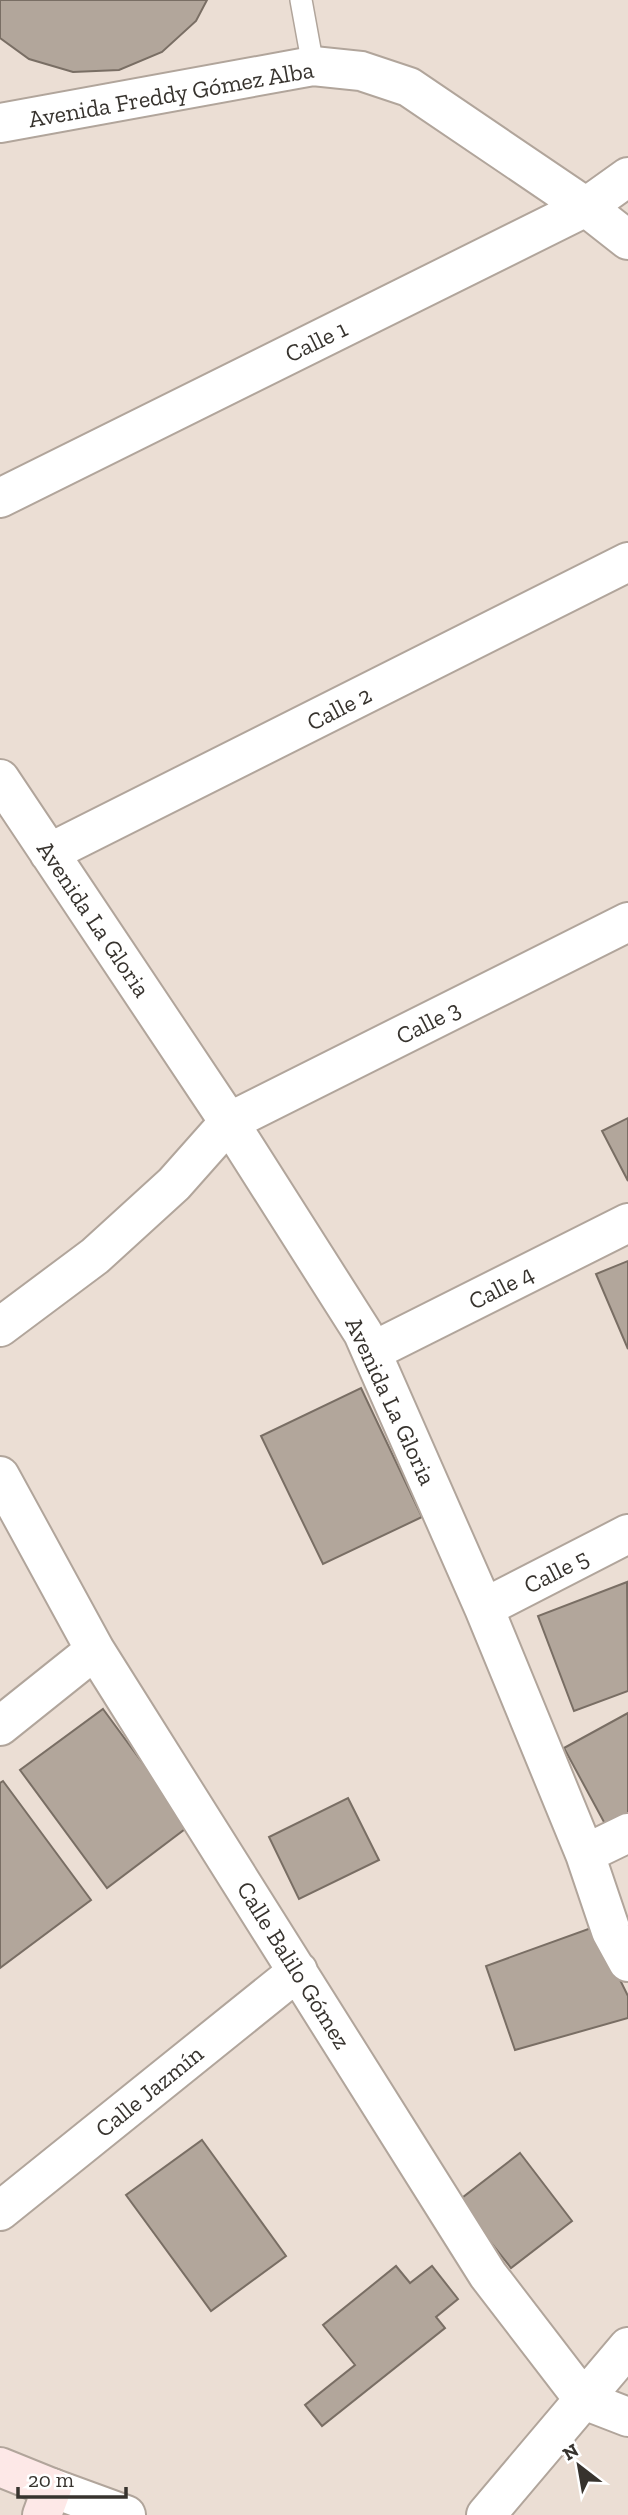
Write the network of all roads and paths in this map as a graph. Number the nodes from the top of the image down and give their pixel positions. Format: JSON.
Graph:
{"nodes":[{"id":1,"x":301,"y":0,"type":"edge"},
{"id":2,"x":313,"y":66,"type":"junction"},
{"id":3,"x":0,"y":123,"type":"edge"},
{"id":4,"x":628,"y":177,"type":"edge"},
{"id":5,"x":586,"y":207,"type":"junction"},
{"id":6,"x":628,"y":240,"type":"edge"},
{"id":7,"x":0,"y":498,"type":"edge"},
{"id":8,"x":628,"y":562,"type":"edge"},
{"id":9,"x":0,"y":779,"type":"edge"},
{"id":10,"x":49,"y":853,"type":"junction"},
{"id":11,"x":628,"y":922,"type":"edge"},
{"id":12,"x":229,"y":1122,"type":"junction"},
{"id":13,"x":628,"y":1223,"type":"edge"},
{"id":14,"x":0,"y":1327,"type":"edge"},
{"id":15,"x":373,"y":1351,"type":"junction"},
{"id":16,"x":0,"y":1476,"type":"edge"},
{"id":17,"x":628,"y":1534,"type":"edge"},
{"id":18,"x":484,"y":1608,"type":"junction"},
{"id":19,"x":95,"y":1650,"type":"junction"},
{"id":20,"x":0,"y":1726,"type":"edge"},
{"id":21,"x":628,"y":1833,"type":"edge"},
{"id":22,"x":585,"y":1854,"type":"junction"},
{"id":23,"x":628,"y":1962,"type":"edge"},
{"id":24,"x":298,"y":1971,"type":"junction"},
{"id":25,"x":0,"y":2211,"type":"edge"},
{"id":26,"x":628,"y":2347,"type":"edge"},
{"id":27,"x":584,"y":2400,"type":"junction"},
{"id":28,"x":628,"y":2417,"type":"edge"},
{"id":29,"x":0,"y":2467,"type":"edge"},
{"id":30,"x":47,"y":2502,"type":"edge"},
{"id":31,"x":126,"y":2515,"type":"edge"},
{"id":32,"x":486,"y":2515,"type":"edge"}],
"edges":[{"from":1,"to":2,"type":"lane"},
{"from":2,"to":3,"type":"street","name":"Avenida Freddy Gómez Alba"},
{"from":2,"to":5,"type":"street","name":"Avenida Freddy Gómez Alba"},
{"from":4,"to":5,"type":"street","name":"Calle 1"},
{"from":5,"to":6,"type":"street","name":"Avenida Freddy Gómez Alba"},
{"from":5,"to":7,"type":"street","name":"Calle 1"},
{"from":8,"to":10,"type":"street","name":"Calle 2"},
{"from":9,"to":10,"type":"street","name":"Avenida La Gloria"},
{"from":10,"to":12,"type":"street","name":"Avenida La Gloria"},
{"from":11,"to":12,"type":"street","name":"Calle 3"},
{"from":12,"to":14,"type":"street"},
{"from":12,"to":15,"type":"street","name":"Avenida La Gloria"},
{"from":13,"to":15,"type":"street","name":"Calle 4"},
{"from":15,"to":18,"type":"street","name":"Avenida La Gloria"},
{"from":16,"to":19,"type":"street","name":"Calle Balilo Gómez"},
{"from":17,"to":18,"type":"street","name":"Calle 5"},
{"from":18,"to":22,"type":"street","name":"Avenida La Gloria"},
{"from":19,"to":20,"type":"street"},
{"from":19,"to":24,"type":"street","name":"Calle Balilo Gómez"},
{"from":21,"to":22,"type":"street"},
{"from":22,"to":23,"type":"street","name":"Avenida La Gloria"},
{"from":24,"to":25,"type":"street","name":"Calle Jazmín"},
{"from":24,"to":27,"type":"street","name":"Calle Balilo Gómez"},
{"from":26,"to":27,"type":"street"},
{"from":27,"to":28,"type":"street"},
{"from":27,"to":32,"type":"street"},
{"from":29,"to":30,"type":"street"},
{"from":30,"to":31,"type":"street"}]}
